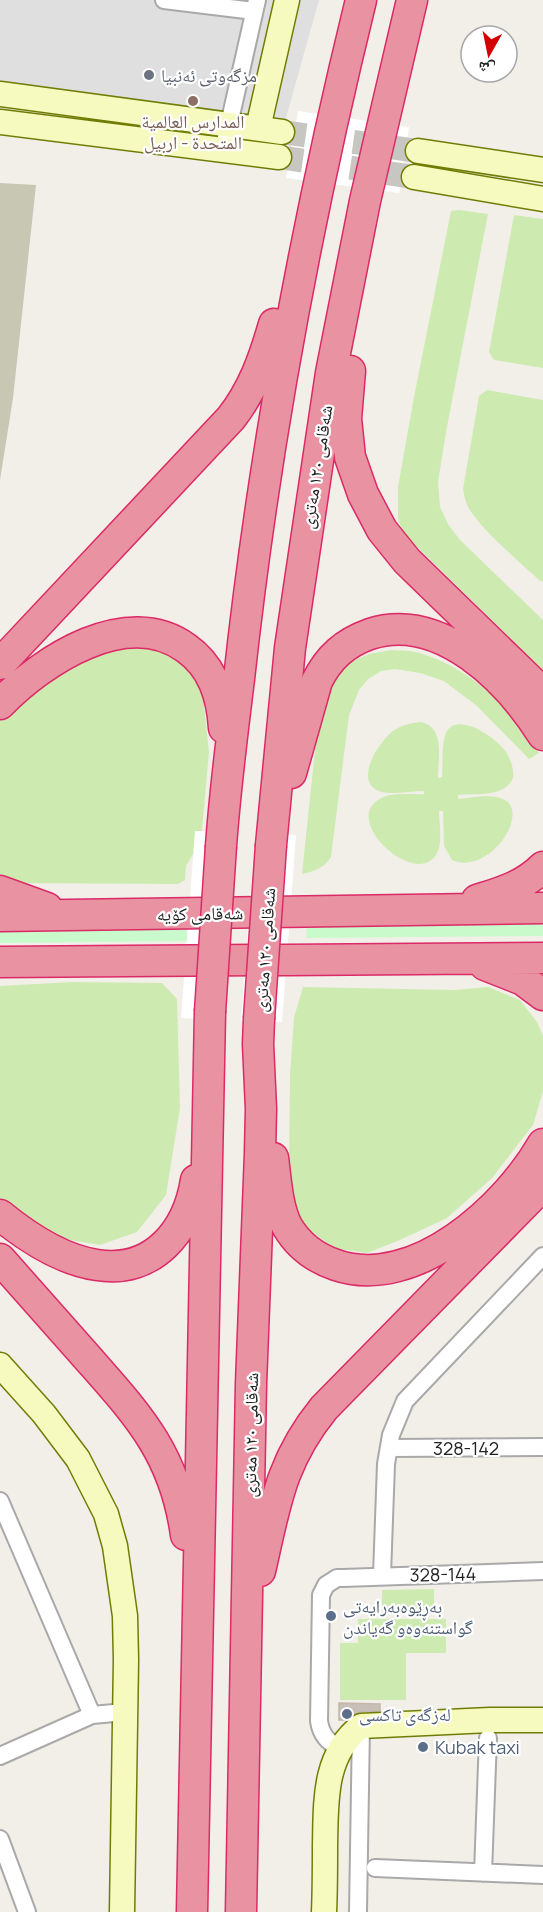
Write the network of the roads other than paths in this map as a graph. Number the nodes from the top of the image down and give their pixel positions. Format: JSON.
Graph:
{"nodes":[{"id":1,"x":164,"y":0,"type":"edge"},
{"id":2,"x":287,"y":0,"type":"edge"},
{"id":3,"x":361,"y":0,"type":"edge"},
{"id":4,"x":412,"y":0,"type":"edge"},
{"id":5,"x":256,"y":6,"type":"edge"},
{"id":6,"x":0,"y":93,"type":"edge"},
{"id":7,"x":0,"y":122,"type":"edge"},
{"id":8,"x":228,"y":124,"type":"junction"},
{"id":9,"x":258,"y":128,"type":"junction"},
{"id":10,"x":282,"y":132,"type":"tunnel mouth"},
{"id":11,"x":224,"y":151,"type":"junction"},
{"id":12,"x":418,"y":151,"type":"tunnel mouth"},
{"id":13,"x":279,"y":157,"type":"tunnel mouth"},
{"id":14,"x":543,"y":170,"type":"edge"},
{"id":15,"x":414,"y":177,"type":"tunnel mouth"},
{"id":16,"x":543,"y":199,"type":"edge"},
{"id":17,"x":364,"y":201,"type":"junction"},
{"id":18,"x":313,"y":211,"type":"junction"},
{"id":19,"x":0,"y":664,"type":"edge"},
{"id":20,"x":543,"y":693,"type":"edge"},
{"id":21,"x":0,"y":704,"type":"edge"},
{"id":22,"x":543,"y":735,"type":"edge"},
{"id":23,"x":222,"y":835,"type":"junction"},
{"id":24,"x":271,"y":840,"type":"junction"},
{"id":25,"x":543,"y":867,"type":"edge"},
{"id":26,"x":0,"y":891,"type":"edge"},
{"id":27,"x":450,"y":908,"type":"junction"},
{"id":28,"x":543,"y":908,"type":"edge"},
{"id":29,"x":66,"y":915,"type":"junction"},
{"id":30,"x":0,"y":916,"type":"edge"},
{"id":31,"x":543,"y":958,"type":"edge"},
{"id":32,"x":471,"y":960,"type":"junction"},
{"id":33,"x":0,"y":962,"type":"edge"},
{"id":34,"x":43,"y":962,"type":"junction"},
{"id":35,"x":0,"y":972,"type":"edge"},
{"id":36,"x":543,"y":995,"type":"edge"},
{"id":37,"x":259,"y":1031,"type":"junction"},
{"id":38,"x":209,"y":1043,"type":"junction"},
{"id":39,"x":543,"y":1144,"type":"edge"},
{"id":40,"x":543,"y":1185,"type":"edge"},
{"id":41,"x":0,"y":1215,"type":"edge"},
{"id":42,"x":543,"y":1256,"type":"edge"},
{"id":43,"x":0,"y":1259,"type":"edge"},
{"id":44,"x":1,"y":1367,"type":"edge"},
{"id":45,"x":543,"y":1435,"type":"edge"},
{"id":46,"x":537,"y":1447,"type":"edge"},
{"id":47,"x":389,"y":1448,"type":"junction"},
{"id":48,"x":0,"y":1501,"type":"edge"},
{"id":49,"x":543,"y":1571,"type":"edge"},
{"id":50,"x":382,"y":1575,"type":"junction"},
{"id":51,"x":197,"y":1612,"type":"junction"},
{"id":52,"x":245,"y":1636,"type":"junction"},
{"id":53,"x":125,"y":1712,"type":"junction"},
{"id":54,"x":92,"y":1715,"type":"junction"},
{"id":55,"x":543,"y":1720,"type":"edge"},
{"id":56,"x":361,"y":1726,"type":"junction"},
{"id":57,"x":488,"y":1738,"type":"dead end"},
{"id":58,"x":341,"y":1749,"type":"junction"},
{"id":59,"x":0,"y":1756,"type":"edge"},
{"id":60,"x":0,"y":1839,"type":"edge"},
{"id":61,"x":375,"y":1868,"type":"dead end"},
{"id":62,"x":483,"y":1873,"type":"junction"},
{"id":63,"x":543,"y":1875,"type":"edge"},
{"id":64,"x":27,"y":1912,"type":"edge"},
{"id":65,"x":122,"y":1912,"type":"edge"},
{"id":66,"x":192,"y":1912,"type":"edge"},
{"id":67,"x":241,"y":1912,"type":"edge"},
{"id":68,"x":324,"y":1912,"type":"edge"},
{"id":69,"x":358,"y":1912,"type":"edge"}],
"edges":[{"from":1,"to":5,"type":"street"},
{"from":2,"to":9,"type":"street"},
{"from":3,"to":18,"type":"highway"},
{"from":4,"to":17,"type":"highway","name":"شەقامی ١٢٠ مەتری"},
{"from":5,"to":8,"type":"street"},
{"from":6,"to":8,"type":"street"},
{"from":7,"to":11,"type":"street"},
{"from":8,"to":9,"type":"street"},
{"from":8,"to":11,"type":"street"},
{"from":9,"to":10,"type":"street"},
{"from":11,"to":13,"type":"street"},
{"from":12,"to":14,"type":"street"},
{"from":15,"to":16,"type":"street"},
{"from":17,"to":20,"type":"highway"},
{"from":17,"to":24,"type":"highway","name":"شەقامی ١٢٠ مەتری"},
{"from":18,"to":19,"type":"highway"},
{"from":18,"to":23,"type":"highway"},
{"from":21,"to":23,"type":"highway"},
{"from":22,"to":24,"type":"highway"},
{"from":23,"to":38,"type":"highway","bridge":true},
{"from":24,"to":37,"type":"highway","name":"شەقامی ١٢٠ مەتری","bridge":true},
{"from":25,"to":27,"type":"highway"},
{"from":26,"to":29,"type":"highway"},
{"from":27,"to":28,"type":"highway","name":"شەقامی کۆیە"},
{"from":27,"to":29,"type":"highway","name":"شەقامی کۆیە"},
{"from":29,"to":30,"type":"highway","name":"شەقامی کۆیە"},
{"from":31,"to":32,"type":"highway"},
{"from":32,"to":34,"type":"highway"},
{"from":32,"to":36,"type":"highway"},
{"from":33,"to":34,"type":"highway"},
{"from":34,"to":35,"type":"highway"},
{"from":37,"to":39,"type":"highway"},
{"from":37,"to":52,"type":"highway","name":"شەقامی ١٢٠ مەتری"},
{"from":38,"to":41,"type":"highway"},
{"from":38,"to":51,"type":"highway"},
{"from":40,"to":52,"type":"highway"},
{"from":42,"to":47,"type":"street"},
{"from":43,"to":51,"type":"highway"},
{"from":44,"to":53,"type":"street"},
{"from":45,"to":46,"type":"street"},
{"from":46,"to":47,"type":"street","name":"328-142"},
{"from":47,"to":50,"type":"street"},
{"from":48,"to":54,"type":"street"},
{"from":49,"to":50,"type":"street","name":"328-144"},
{"from":50,"to":58,"type":"street","name":"328-144"},
{"from":51,"to":66,"type":"highway"},
{"from":52,"to":67,"type":"highway","name":"شەقامی ١٢٠ مەتری"},
{"from":53,"to":54,"type":"street"},
{"from":53,"to":65,"type":"street"},
{"from":54,"to":59,"type":"street"},
{"from":55,"to":56,"type":"street"},
{"from":56,"to":58,"type":"street"},
{"from":56,"to":69,"type":"street"},
{"from":57,"to":62,"type":"street"},
{"from":58,"to":68,"type":"street"},
{"from":60,"to":64,"type":"street"},
{"from":61,"to":62,"type":"street"},
{"from":62,"to":63,"type":"street"}]}
